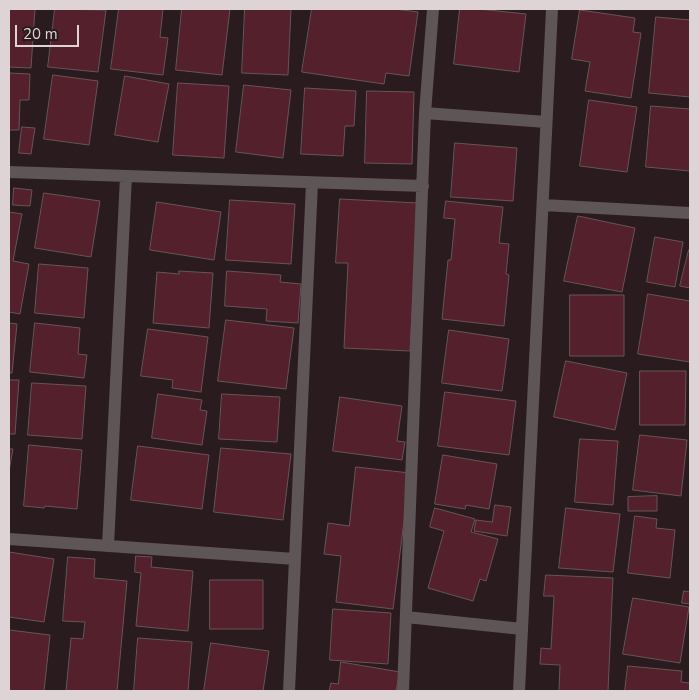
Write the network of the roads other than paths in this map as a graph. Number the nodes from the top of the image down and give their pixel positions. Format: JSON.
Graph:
{"nodes":[{"id":1,"x":433,"y":9,"type":"edge"},
{"id":2,"x":552,"y":9,"type":"edge"},
{"id":3,"x":425,"y":113,"type":"junction"},
{"id":4,"x":546,"y":122,"type":"junction"},
{"id":5,"x":9,"y":172,"type":"edge"},
{"id":6,"x":126,"y":176,"type":"junction"},
{"id":7,"x":312,"y":183,"type":"junction"},
{"id":8,"x":423,"y":186,"type":"junction"},
{"id":9,"x":543,"y":206,"type":"junction"},
{"id":10,"x":690,"y":213,"type":"edge"},
{"id":11,"x":9,"y":539,"type":"edge"},
{"id":12,"x":108,"y":546,"type":"junction"},
{"id":13,"x":295,"y":560,"type":"junction"},
{"id":14,"x":406,"y":617,"type":"junction"},
{"id":15,"x":522,"y":629,"type":"junction"},
{"id":16,"x":289,"y":691,"type":"edge"},
{"id":17,"x":403,"y":691,"type":"edge"},
{"id":18,"x":519,"y":691,"type":"edge"}],
"edges":[{"from":1,"to":3,"type":"street"},
{"from":2,"to":4,"type":"street"},
{"from":3,"to":4,"type":"street"},
{"from":3,"to":8,"type":"street"},
{"from":4,"to":9,"type":"street"},
{"from":5,"to":6,"type":"street"},
{"from":6,"to":7,"type":"street"},
{"from":6,"to":12,"type":"street"},
{"from":7,"to":8,"type":"street"},
{"from":7,"to":13,"type":"street"},
{"from":8,"to":14,"type":"street"},
{"from":9,"to":10,"type":"street"},
{"from":9,"to":15,"type":"street"},
{"from":11,"to":12,"type":"street"},
{"from":12,"to":13,"type":"street"},
{"from":13,"to":16,"type":"street"},
{"from":14,"to":15,"type":"street"},
{"from":14,"to":17,"type":"street"},
{"from":15,"to":18,"type":"street"}]}
